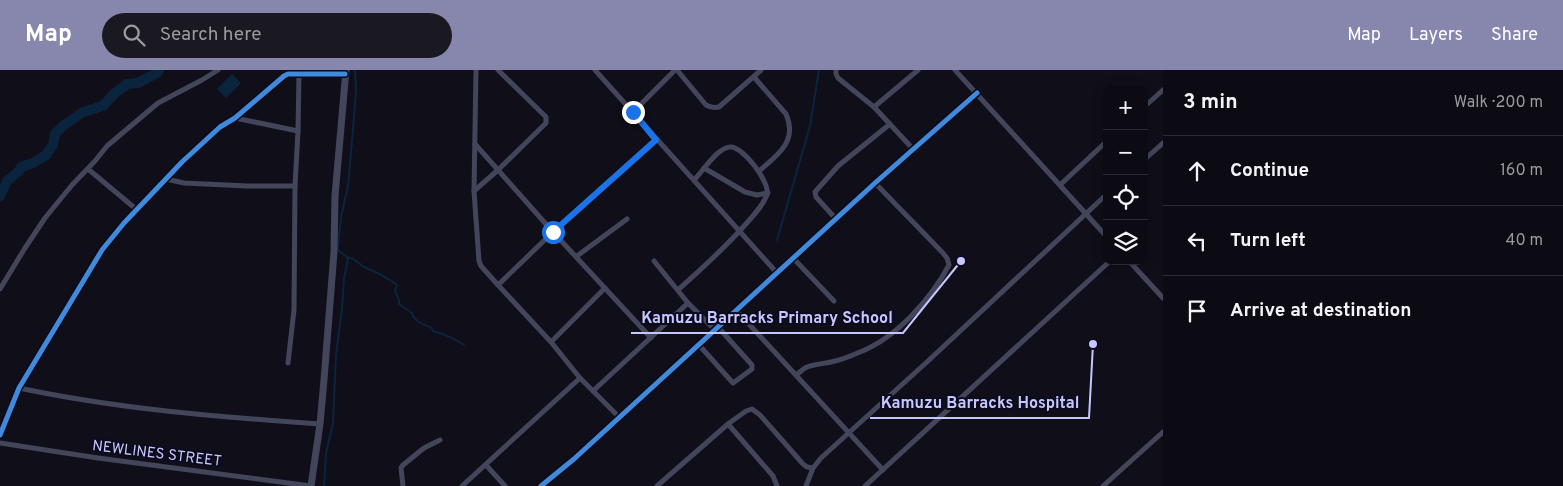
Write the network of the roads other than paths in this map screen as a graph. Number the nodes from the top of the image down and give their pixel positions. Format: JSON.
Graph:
{"nodes":[{"id":1,"x":218,"y":70,"type":"edge"},
{"id":2,"x":481,"y":70,"type":"edge"},
{"id":3,"x":498,"y":70,"type":"edge"},
{"id":4,"x":595,"y":70,"type":"edge"},
{"id":5,"x":676,"y":70,"type":"edge"},
{"id":6,"x":761,"y":70,"type":"edge"},
{"id":7,"x":836,"y":70,"type":"edge"},
{"id":8,"x":918,"y":70,"type":"edge"},
{"id":9,"x":955,"y":70,"type":"edge"},
{"id":10,"x":346,"y":72,"type":"edge"},
{"id":11,"x":476,"y":72,"type":"edge"},
{"id":12,"x":299,"y":74,"type":"junction"},
{"id":13,"x":754,"y":77,"type":"junction"},
{"id":14,"x":1163,"y":90,"type":"edge"},
{"id":15,"x":977,"y":93,"type":"junction"},
{"id":16,"x":1148,"y":103,"type":"edge"},
{"id":17,"x":874,"y":107,"type":"junction"},
{"id":18,"x":633,"y":112,"type":"junction"},
{"id":19,"x":235,"y":118,"type":"junction"},
{"id":20,"x":890,"y":124,"type":"junction"},
{"id":21,"x":298,"y":131,"type":"junction"},
{"id":22,"x":656,"y":140,"type":"junction"},
{"id":23,"x":1163,"y":143,"type":"edge"},
{"id":24,"x":475,"y":144,"type":"junction"},
{"id":25,"x":1103,"y":146,"type":"edge"},
{"id":26,"x":913,"y":149,"type":"junction"},
{"id":27,"x":1148,"y":156,"type":"edge"},
{"id":28,"x":704,"y":168,"type":"junction"},
{"id":29,"x":88,"y":169,"type":"junction"},
{"id":30,"x":498,"y":170,"type":"junction"},
{"id":31,"x":759,"y":171,"type":"junction"},
{"id":32,"x":166,"y":179,"type":"junction"},
{"id":33,"x":694,"y":180,"type":"junction"},
{"id":34,"x":875,"y":184,"type":"junction"},
{"id":35,"x":1060,"y":185,"type":"junction"},
{"id":36,"x":294,"y":186,"type":"junction"},
{"id":37,"x":474,"y":191,"type":"junction"},
{"id":38,"x":768,"y":193,"type":"junction"},
{"id":39,"x":1103,"y":198,"type":"edge"},
{"id":40,"x":136,"y":209,"type":"junction"},
{"id":41,"x":1085,"y":214,"type":"junction"},
{"id":42,"x":626,"y":219,"type":"dead end"},
{"id":43,"x":836,"y":219,"type":"junction"},
{"id":44,"x":553,"y":232,"type":"junction"},
{"id":45,"x":739,"y":232,"type":"junction"},
{"id":46,"x":1103,"y":233,"type":"edge"},
{"id":47,"x":577,"y":256,"type":"junction"},
{"id":48,"x":793,"y":258,"type":"junction"},
{"id":49,"x":654,"y":261,"type":"dead end"},
{"id":50,"x":1106,"y":265,"type":"edge"},
{"id":51,"x":1134,"y":265,"type":"edge"},
{"id":52,"x":776,"y":273,"type":"junction"},
{"id":53,"x":498,"y":285,"type":"junction"},
{"id":54,"x":604,"y":288,"type":"junction"},
{"id":55,"x":0,"y":289,"type":"edge"},
{"id":56,"x":678,"y":290,"type":"junction"},
{"id":57,"x":1163,"y":298,"type":"edge"},
{"id":58,"x":834,"y":301,"type":"dead end"},
{"id":59,"x":688,"y":303,"type":"junction"},
{"id":60,"x":736,"y":310,"type":"junction"},
{"id":61,"x":716,"y":328,"type":"junction"},
{"id":62,"x":651,"y":338,"type":"junction"},
{"id":63,"x":551,"y":342,"type":"junction"},
{"id":64,"x":699,"y":345,"type":"junction"},
{"id":65,"x":288,"y":363,"type":"dead end"},
{"id":66,"x":796,"y":376,"type":"junction"},
{"id":67,"x":580,"y":378,"type":"junction"},
{"id":68,"x":19,"y":388,"type":"junction"},
{"id":69,"x":593,"y":391,"type":"junction"},
{"id":70,"x":619,"y":417,"type":"junction"},
{"id":71,"x":320,"y":424,"type":"junction"},
{"id":72,"x":728,"y":424,"type":"junction"},
{"id":73,"x":1163,"y":432,"type":"edge"},
{"id":74,"x":849,"y":433,"type":"junction"},
{"id":75,"x":0,"y":435,"type":"edge"},
{"id":76,"x":440,"y":440,"type":"dead end"},
{"id":77,"x":0,"y":443,"type":"edge"},
{"id":78,"x":486,"y":465,"type":"junction"},
{"id":79,"x":813,"y":468,"type":"junction"},
{"id":80,"x":882,"y":470,"type":"junction"},
{"id":81,"x":548,"y":481,"type":"junction"},
{"id":82,"x":273,"y":483,"type":"edge"},
{"id":83,"x":311,"y":486,"type":"edge"},
{"id":84,"x":402,"y":486,"type":"edge"},
{"id":85,"x":462,"y":486,"type":"edge"},
{"id":86,"x":505,"y":486,"type":"edge"},
{"id":87,"x":541,"y":486,"type":"edge"},
{"id":88,"x":552,"y":486,"type":"edge"},
{"id":89,"x":657,"y":486,"type":"edge"},
{"id":90,"x":777,"y":486,"type":"edge"},
{"id":91,"x":806,"y":486,"type":"edge"},
{"id":92,"x":865,"y":486,"type":"edge"},
{"id":93,"x":1103,"y":486,"type":"edge"}],
"edges":[{"from":1,"to":29,"type":"street"},
{"from":2,"to":11,"type":"street"},
{"from":3,"to":30,"type":"street"},
{"from":4,"to":18,"type":"street"},
{"from":5,"to":13,"type":"street"},
{"from":5,"to":18,"type":"street"},
{"from":6,"to":13,"type":"street"},
{"from":7,"to":17,"type":"street"},
{"from":8,"to":17,"type":"street"},
{"from":9,"to":15,"type":"street"},
{"from":10,"to":12,"type":"street"},
{"from":10,"to":71,"type":"street"},
{"from":11,"to":24,"type":"street"},
{"from":12,"to":19,"type":"street"},
{"from":12,"to":21,"type":"street"},
{"from":13,"to":31,"type":"street"},
{"from":14,"to":16,"type":"street"},
{"from":15,"to":26,"type":"street"},
{"from":15,"to":35,"type":"street"},
{"from":17,"to":20,"type":"street"},
{"from":18,"to":22,"type":"street"},
{"from":19,"to":21,"type":"street"},
{"from":19,"to":32,"type":"street"},
{"from":20,"to":26,"type":"street"},
{"from":20,"to":43,"type":"street"},
{"from":21,"to":36,"type":"street"},
{"from":22,"to":33,"type":"street"},
{"from":22,"to":44,"type":"street"},
{"from":23,"to":27,"type":"street"},
{"from":24,"to":30,"type":"street"},
{"from":24,"to":37,"type":"street"},
{"from":25,"to":35,"type":"street"},
{"from":26,"to":34,"type":"street"},
{"from":28,"to":31,"type":"street"},
{"from":28,"to":33,"type":"street"},
{"from":28,"to":38,"type":"street"},
{"from":29,"to":40,"type":"street"},
{"from":29,"to":55,"type":"street"},
{"from":30,"to":37,"type":"street"},
{"from":30,"to":44,"type":"street"},
{"from":31,"to":38,"type":"street"},
{"from":32,"to":36,"type":"street"},
{"from":32,"to":40,"type":"street"},
{"from":33,"to":45,"type":"street"},
{"from":34,"to":43,"type":"street"},
{"from":34,"to":66,"type":"street"},
{"from":35,"to":41,"type":"street"},
{"from":36,"to":65,"type":"street"},
{"from":37,"to":53,"type":"street"},
{"from":38,"to":45,"type":"street"},
{"from":39,"to":41,"type":"street"},
{"from":40,"to":68,"type":"street"},
{"from":41,"to":46,"type":"street"},
{"from":41,"to":74,"type":"street"},
{"from":42,"to":47,"type":"street"},
{"from":43,"to":48,"type":"street"},
{"from":44,"to":47,"type":"street"},
{"from":44,"to":53,"type":"street"},
{"from":45,"to":52,"type":"street"},
{"from":45,"to":56,"type":"street"},
{"from":47,"to":54,"type":"street"},
{"from":48,"to":52,"type":"street"},
{"from":48,"to":58,"type":"street"},
{"from":49,"to":56,"type":"street"},
{"from":50,"to":80,"type":"street"},
{"from":51,"to":57,"type":"street"},
{"from":52,"to":60,"type":"street"},
{"from":53,"to":63,"type":"street"},
{"from":54,"to":62,"type":"street"},
{"from":54,"to":63,"type":"street"},
{"from":56,"to":59,"type":"street"},
{"from":59,"to":61,"type":"street"},
{"from":59,"to":62,"type":"street"},
{"from":60,"to":61,"type":"street"},
{"from":60,"to":66,"type":"street"},
{"from":61,"to":64,"type":"street"},
{"from":61,"to":64,"type":"street"},
{"from":62,"to":69,"type":"street"},
{"from":63,"to":67,"type":"street"},
{"from":64,"to":70,"type":"street"},
{"from":66,"to":74,"type":"street"},
{"from":67,"to":69,"type":"street"},
{"from":67,"to":78,"type":"street"},
{"from":68,"to":71,"type":"street"},
{"from":68,"to":75,"type":"street"},
{"from":69,"to":70,"type":"street"},
{"from":70,"to":81,"type":"street"},
{"from":71,"to":83,"type":"street"},
{"from":72,"to":79,"type":"street"},
{"from":72,"to":89,"type":"street"},
{"from":72,"to":90,"type":"street"},
{"from":73,"to":93,"type":"street"},
{"from":74,"to":79,"type":"street"},
{"from":74,"to":80,"type":"street"},
{"from":76,"to":84,"type":"street"},
{"from":77,"to":82,"type":"street","name":"NEWLINES STREET"},
{"from":78,"to":85,"type":"street"},
{"from":78,"to":86,"type":"street"},
{"from":79,"to":91,"type":"street"},
{"from":80,"to":92,"type":"street"},
{"from":81,"to":87,"type":"street"},
{"from":81,"to":88,"type":"street"},
{"from":82,"to":83,"type":"street","name":"NEWLINES STREET"}]}
